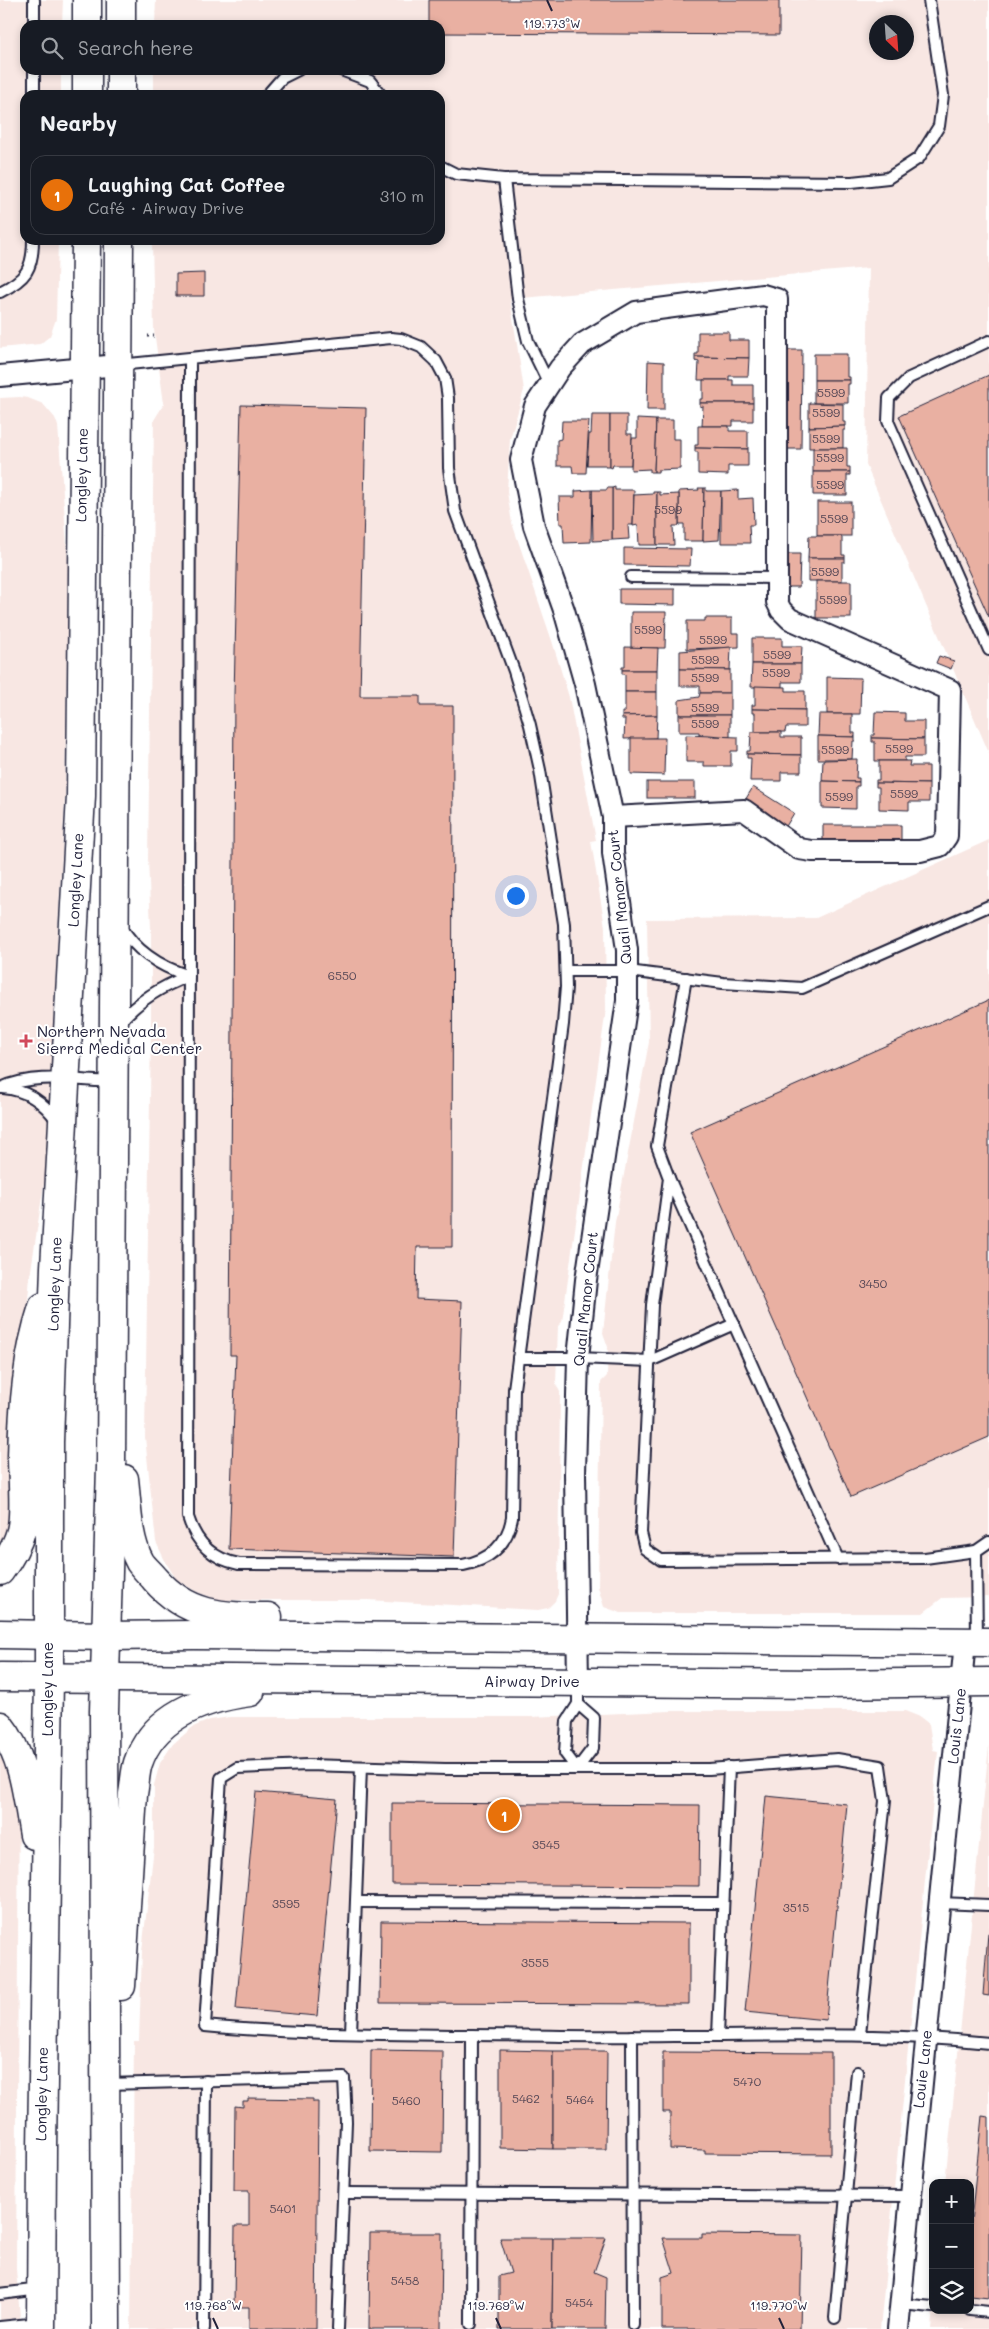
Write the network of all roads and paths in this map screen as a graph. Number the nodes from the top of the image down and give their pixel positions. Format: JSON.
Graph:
{"nodes":[{"id":1,"x":34,"y":0,"type":"edge"},
{"id":2,"x":87,"y":0,"type":"edge"},
{"id":3,"x":122,"y":0,"type":"edge"},
{"id":4,"x":929,"y":0,"type":"edge"},
{"id":5,"x":34,"y":20,"type":"edge"},
{"id":6,"x":87,"y":20,"type":"edge"},
{"id":7,"x":121,"y":20,"type":"edge"},
{"id":8,"x":34,"y":75,"type":"edge"},
{"id":9,"x":87,"y":75,"type":"edge"},
{"id":10,"x":121,"y":75,"type":"edge"},
{"id":11,"x":288,"y":75,"type":"edge"},
{"id":12,"x":354,"y":75,"type":"edge"},
{"id":13,"x":34,"y":90,"type":"edge"},
{"id":14,"x":87,"y":90,"type":"edge"},
{"id":15,"x":120,"y":90,"type":"edge"},
{"id":16,"x":271,"y":90,"type":"edge"},
{"id":17,"x":377,"y":90,"type":"edge"},
{"id":18,"x":445,"y":168,"type":"edge"},
{"id":19,"x":504,"y":179,"type":"junction"},
{"id":20,"x":33,"y":245,"type":"edge"},
{"id":21,"x":86,"y":245,"type":"edge"},
{"id":22,"x":119,"y":245,"type":"edge"},
{"id":23,"x":0,"y":292,"type":"edge"},
{"id":24,"x":148,"y":336,"type":"dead end"},
{"id":25,"x":157,"y":336,"type":"dead end"},
{"id":26,"x":989,"y":341,"type":"edge"},
{"id":27,"x":190,"y":358,"type":"junction"},
{"id":28,"x":118,"y":365,"type":"junction"},
{"id":29,"x":83,"y":368,"type":"junction"},
{"id":30,"x":0,"y":376,"type":"edge"},
{"id":31,"x":549,"y":384,"type":"junction"},
{"id":32,"x":631,"y":577,"type":"dead end"},
{"id":33,"x":777,"y":578,"type":"junction"},
{"id":34,"x":989,"y":650,"type":"edge"},
{"id":35,"x":613,"y":817,"type":"junction"},
{"id":36,"x":989,"y":906,"type":"edge"},
{"id":37,"x":114,"y":915,"type":"junction"},
{"id":38,"x":566,"y":971,"type":"junction"},
{"id":39,"x":628,"y":971,"type":"junction"},
{"id":40,"x":189,"y":976,"type":"junction"},
{"id":41,"x":686,"y":978,"type":"junction"},
{"id":42,"x":114,"y":1028,"type":"junction"},
{"id":43,"x":65,"y":1080,"type":"junction"},
{"id":44,"x":114,"y":1082,"type":"junction"},
{"id":45,"x":1,"y":1088,"type":"edge"},
{"id":46,"x":62,"y":1131,"type":"junction"},
{"id":47,"x":669,"y":1178,"type":"junction"},
{"id":48,"x":55,"y":1267,"type":"junction"},
{"id":49,"x":734,"y":1324,"type":"junction"},
{"id":50,"x":518,"y":1358,"type":"junction"},
{"id":51,"x":578,"y":1358,"type":"junction"},
{"id":52,"x":650,"y":1361,"type":"junction"},
{"id":53,"x":110,"y":1391,"type":"junction"},
{"id":54,"x":989,"y":1542,"type":"edge"},
{"id":55,"x":976,"y":1551,"type":"junction"},
{"id":56,"x":838,"y":1559,"type":"junction"},
{"id":57,"x":0,"y":1571,"type":"edge"},
{"id":58,"x":0,"y":1634,"type":"edge"},
{"id":59,"x":48,"y":1635,"type":"junction"},
{"id":60,"x":107,"y":1636,"type":"junction"},
{"id":61,"x":478,"y":1637,"type":"junction"},
{"id":62,"x":579,"y":1638,"type":"junction"},
{"id":63,"x":977,"y":1642,"type":"edge"},
{"id":64,"x":0,"y":1677,"type":"edge"},
{"id":65,"x":62,"y":1679,"type":"junction"},
{"id":66,"x":105,"y":1680,"type":"junction"},
{"id":67,"x":333,"y":1681,"type":"junction"},
{"id":68,"x":962,"y":1682,"type":"junction"},
{"id":69,"x":989,"y":1682,"type":"edge"},
{"id":70,"x":578,"y":1694,"type":"junction"},
{"id":71,"x":0,"y":1726,"type":"edge"},
{"id":72,"x":361,"y":1766,"type":"junction"},
{"id":73,"x":729,"y":1767,"type":"junction"},
{"id":74,"x":577,"y":1769,"type":"junction"},
{"id":75,"x":949,"y":1810,"type":"joint"},
{"id":76,"x":45,"y":1901,"type":"junction"},
{"id":77,"x":356,"y":1902,"type":"junction"},
{"id":78,"x":723,"y":1903,"type":"junction"},
{"id":79,"x":940,"y":1903,"type":"junction"},
{"id":80,"x":989,"y":1905,"type":"edge"},
{"id":81,"x":351,"y":2033,"type":"junction"},
{"id":82,"x":860,"y":2034,"type":"junction"},
{"id":83,"x":472,"y":2035,"type":"junction"},
{"id":84,"x":632,"y":2036,"type":"junction"},
{"id":85,"x":718,"y":2036,"type":"junction"},
{"id":86,"x":927,"y":2036,"type":"junction"},
{"id":87,"x":989,"y":2043,"type":"edge"},
{"id":88,"x":857,"y":2072,"type":"dead end"},
{"id":89,"x":105,"y":2079,"type":"junction"},
{"id":90,"x":206,"y":2081,"type":"junction"},
{"id":91,"x":344,"y":2194,"type":"junction"},
{"id":92,"x":471,"y":2194,"type":"junction"},
{"id":93,"x":632,"y":2194,"type":"junction"},
{"id":94,"x":845,"y":2195,"type":"junction"},
{"id":95,"x":911,"y":2196,"type":"junction"},
{"id":96,"x":41,"y":2289,"type":"junction"},
{"id":97,"x":0,"y":2294,"type":"edge"},
{"id":98,"x":900,"y":2304,"type":"junction"},
{"id":99,"x":929,"y":2307,"type":"edge"},
{"id":100,"x":974,"y":2310,"type":"edge"},
{"id":101,"x":989,"y":2312,"type":"edge"},
{"id":102,"x":835,"y":2318,"type":"dead end"},
{"id":103,"x":471,"y":2324,"type":"dead end"},
{"id":104,"x":633,"y":2325,"type":"dead end"},
{"id":105,"x":41,"y":2326,"type":"edge"},
{"id":106,"x":0,"y":2327,"type":"edge"},
{"id":107,"x":106,"y":2329,"type":"edge"},
{"id":108,"x":204,"y":2329,"type":"edge"},
{"id":109,"x":338,"y":2329,"type":"edge"},
{"id":110,"x":898,"y":2329,"type":"edge"}],
"edges":[{"from":1,"to":5,"type":"lane"},
{"from":2,"to":6,"type":"main road"},
{"from":3,"to":7,"type":"main road"},
{"from":4,"to":19,"type":"lane"},
{"from":8,"to":13,"type":"lane"},
{"from":9,"to":14,"type":"main road"},
{"from":10,"to":15,"type":"main road"},
{"from":11,"to":16,"type":"lane"},
{"from":12,"to":17,"type":"lane"},
{"from":18,"to":19,"type":"lane"},
{"from":19,"to":31,"type":"lane"},
{"from":20,"to":23,"type":"lane"},
{"from":21,"to":29,"type":"main road","name":"Longley Lane"},
{"from":22,"to":28,"type":"main road"},
{"from":24,"to":25,"type":"path"},
{"from":26,"to":34,"type":"lane"},
{"from":27,"to":28,"type":"lane"},
{"from":27,"to":38,"type":"lane"},
{"from":27,"to":40,"type":"lane"},
{"from":28,"to":29,"type":"street"},
{"from":28,"to":37,"type":"main road"},
{"from":29,"to":30,"type":"street"},
{"from":29,"to":43,"type":"main road","name":"Longley Lane"},
{"from":31,"to":33,"type":"street","name":"Quail Manor Court"},
{"from":31,"to":35,"type":"street","name":"Quail Manor Court"},
{"from":32,"to":33,"type":"lane"},
{"from":33,"to":35,"type":"street"},
{"from":35,"to":39,"type":"street","name":"Quail Manor Court"},
{"from":36,"to":41,"type":"lane"},
{"from":37,"to":40,"type":"lane"},
{"from":37,"to":42,"type":"main road"},
{"from":38,"to":39,"type":"lane"},
{"from":38,"to":50,"type":"lane"},
{"from":39,"to":41,"type":"lane"},
{"from":39,"to":51,"type":"street","name":"Quail Manor Court"},
{"from":40,"to":42,"type":"lane"},
{"from":40,"to":50,"type":"lane"},
{"from":41,"to":47,"type":"lane"},
{"from":42,"to":44,"type":"main road"},
{"from":43,"to":44,"type":"lane"},
{"from":43,"to":45,"type":"lane"},
{"from":43,"to":46,"type":"main road","name":"Longley Lane"},
{"from":44,"to":53,"type":"main road"},
{"from":45,"to":46,"type":"lane"},
{"from":46,"to":48,"type":"main road","name":"Longley Lane"},
{"from":47,"to":49,"type":"lane"},
{"from":47,"to":52,"type":"lane"},
{"from":48,"to":57,"type":"main road"},
{"from":48,"to":59,"type":"main road","name":"Longley Lane"},
{"from":49,"to":52,"type":"lane"},
{"from":49,"to":56,"type":"lane"},
{"from":50,"to":51,"type":"lane"},
{"from":51,"to":52,"type":"lane"},
{"from":51,"to":62,"type":"street","name":"Quail Manor Court"},
{"from":52,"to":56,"type":"lane"},
{"from":53,"to":60,"type":"main road"},
{"from":53,"to":61,"type":"main road"},
{"from":54,"to":55,"type":"lane"},
{"from":55,"to":56,"type":"lane"},
{"from":55,"to":63,"type":"lane"},
{"from":58,"to":59,"type":"main road"},
{"from":59,"to":60,"type":"main road"},
{"from":59,"to":65,"type":"main road","name":"Longley Lane"},
{"from":60,"to":61,"type":"main road"},
{"from":60,"to":66,"type":"main road"},
{"from":61,"to":62,"type":"main road"},
{"from":62,"to":63,"type":"main road"},
{"from":62,"to":70,"type":"street","name":"Quail Manor Court"},
{"from":63,"to":68,"type":"street","name":"Louis Lane"},
{"from":64,"to":65,"type":"main road","name":"Airway Drive"},
{"from":65,"to":66,"type":"main road","name":"Airway Drive"},
{"from":65,"to":76,"type":"main road","name":"Longley Lane"},
{"from":66,"to":67,"type":"main road","name":"Airway Drive"},
{"from":66,"to":89,"type":"main road"},
{"from":67,"to":70,"type":"main road","name":"Airway Drive"},
{"from":67,"to":89,"type":"main road"},
{"from":68,"to":69,"type":"main road","name":"Airway Drive"},
{"from":68,"to":70,"type":"main road","name":"Airway Drive"},
{"from":68,"to":75,"type":"street","name":"Louis Lane"},
{"from":70,"to":74,"type":"lane"},
{"from":70,"to":74,"type":"lane"},
{"from":71,"to":76,"type":"main road"},
{"from":72,"to":74,"type":"lane"},
{"from":72,"to":77,"type":"lane"},
{"from":72,"to":81,"type":"lane"},
{"from":73,"to":74,"type":"lane"},
{"from":73,"to":78,"type":"lane"},
{"from":73,"to":82,"type":"lane"},
{"from":75,"to":79,"type":"street","name":"Louie Lane"},
{"from":76,"to":96,"type":"main road","name":"Longley Lane"},
{"from":77,"to":78,"type":"lane"},
{"from":77,"to":81,"type":"lane"},
{"from":78,"to":85,"type":"lane"},
{"from":79,"to":80,"type":"lane"},
{"from":79,"to":86,"type":"street","name":"Louie Lane"},
{"from":81,"to":83,"type":"lane"},
{"from":82,"to":85,"type":"lane"},
{"from":82,"to":86,"type":"lane"},
{"from":83,"to":84,"type":"lane"},
{"from":83,"to":92,"type":"lane"},
{"from":84,"to":85,"type":"lane"},
{"from":84,"to":93,"type":"lane"},
{"from":86,"to":87,"type":"lane"},
{"from":86,"to":95,"type":"street","name":"Louie Lane"},
{"from":88,"to":94,"type":"lane"},
{"from":89,"to":90,"type":"lane"},
{"from":89,"to":107,"type":"main road"},
{"from":90,"to":91,"type":"lane"},
{"from":90,"to":108,"type":"lane"},
{"from":91,"to":92,"type":"lane"},
{"from":91,"to":109,"type":"lane"},
{"from":92,"to":93,"type":"lane"},
{"from":92,"to":103,"type":"lane"},
{"from":93,"to":94,"type":"lane"},
{"from":93,"to":104,"type":"lane"},
{"from":94,"to":95,"type":"lane"},
{"from":94,"to":102,"type":"lane"},
{"from":95,"to":98,"type":"street","name":"Louie Lane"},
{"from":96,"to":97,"type":"lane"},
{"from":96,"to":105,"type":"main road","name":"Longley Lane"},
{"from":98,"to":99,"type":"lane"},
{"from":98,"to":110,"type":"street","name":"Louie Lane"},
{"from":100,"to":101,"type":"lane"},
{"from":105,"to":106,"type":"lane"}]}
